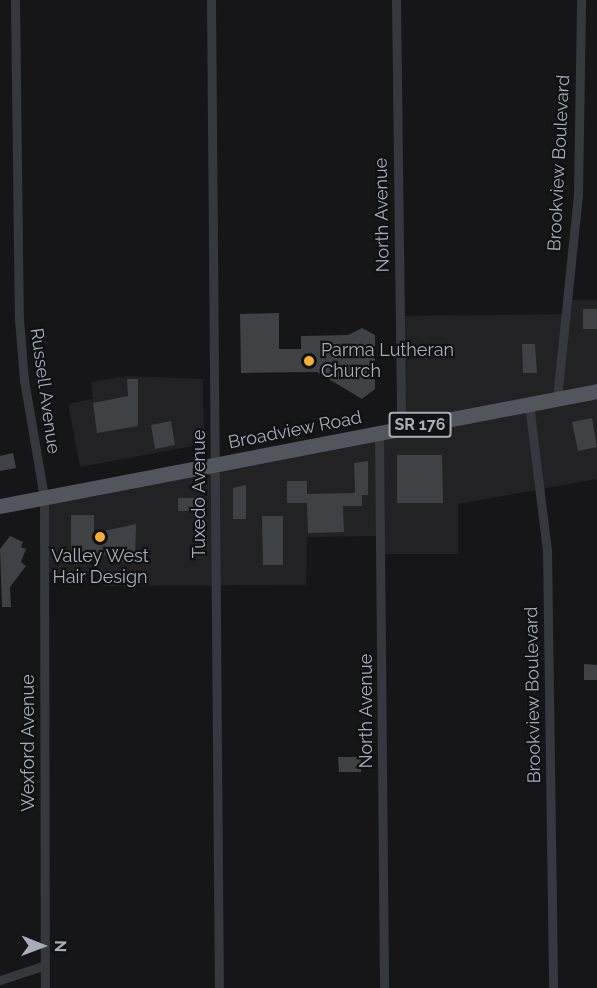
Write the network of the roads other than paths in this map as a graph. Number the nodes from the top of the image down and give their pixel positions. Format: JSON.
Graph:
{"nodes":[{"id":1,"x":15,"y":0,"type":"edge"},
{"id":2,"x":211,"y":0,"type":"edge"},
{"id":3,"x":396,"y":0,"type":"edge"},
{"id":4,"x":581,"y":0,"type":"edge"},
{"id":5,"x":597,"y":391,"type":"edge"},
{"id":6,"x":557,"y":398,"type":"junction"},
{"id":7,"x":529,"y":404,"type":"junction"},
{"id":8,"x":401,"y":429,"type":"junction"},
{"id":9,"x":379,"y":433,"type":"junction"},
{"id":10,"x":215,"y":465,"type":"junction"},
{"id":11,"x":44,"y":497,"type":"junction"},
{"id":12,"x":0,"y":506,"type":"edge"},
{"id":13,"x":45,"y":965,"type":"junction"},
{"id":14,"x":0,"y":980,"type":"edge"},
{"id":15,"x":45,"y":988,"type":"edge"},
{"id":16,"x":219,"y":988,"type":"edge"},
{"id":17,"x":384,"y":988,"type":"edge"},
{"id":18,"x":553,"y":988,"type":"edge"}],
"edges":[{"from":1,"to":11,"type":"street","name":"Russell Avenue"},
{"from":2,"to":10,"type":"street","name":"Tuxedo Avenue"},
{"from":3,"to":8,"type":"street","name":"North Avenue"},
{"from":4,"to":6,"type":"street","name":"Brookview Boulevard"},
{"from":5,"to":6,"type":"main road","name":"Broadview Road","number":"SR 176"},
{"from":6,"to":7,"type":"main road","name":"Broadview Road","number":"SR 176"},
{"from":7,"to":8,"type":"main road","name":"Broadview Road","number":"SR 176"},
{"from":7,"to":18,"type":"street","name":"Brookview Boulevard"},
{"from":8,"to":9,"type":"main road","name":"Broadview Road","number":"SR 176"},
{"from":9,"to":10,"type":"main road","name":"Broadview Road","number":"SR 176"},
{"from":9,"to":17,"type":"street","name":"North Avenue"},
{"from":10,"to":11,"type":"main road","name":"Broadview Road","number":"SR 176"},
{"from":10,"to":16,"type":"street","name":"Tuxedo Avenue"},
{"from":11,"to":12,"type":"main road","name":"Broadview Road","number":"SR 176"},
{"from":11,"to":13,"type":"street","name":"Wexford Avenue"},
{"from":13,"to":14,"type":"street"},
{"from":13,"to":15,"type":"street","name":"Wexford Avenue"}]}
